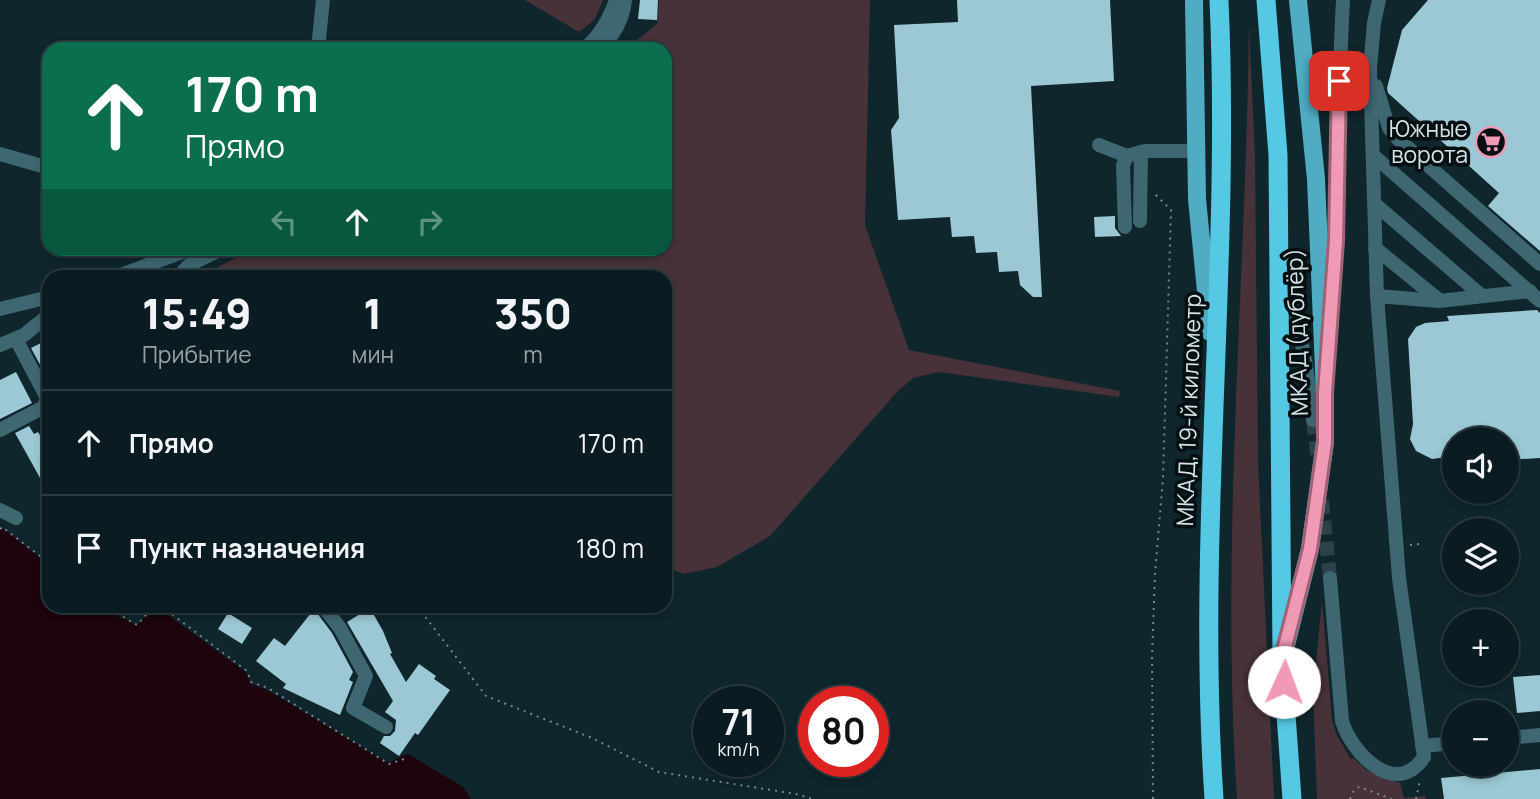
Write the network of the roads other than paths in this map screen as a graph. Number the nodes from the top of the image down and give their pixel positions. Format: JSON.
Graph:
{"nodes":[{"id":1,"x":323,"y":0,"type":"edge"},
{"id":2,"x":616,"y":0,"type":"edge"},
{"id":3,"x":625,"y":0,"type":"edge"},
{"id":4,"x":1194,"y":0,"type":"edge"},
{"id":5,"x":1219,"y":0,"type":"edge"},
{"id":6,"x":1266,"y":0,"type":"edge"},
{"id":7,"x":1298,"y":0,"type":"edge"},
{"id":8,"x":1342,"y":0,"type":"edge"},
{"id":9,"x":1379,"y":0,"type":"edge"},
{"id":10,"x":1386,"y":0,"type":"edge"},
{"id":11,"x":1374,"y":23,"type":"junction"},
{"id":12,"x":319,"y":42,"type":"edge"},
{"id":13,"x":592,"y":42,"type":"edge"},
{"id":14,"x":604,"y":42,"type":"edge"},
{"id":15,"x":1370,"y":68,"type":"junction"},
{"id":16,"x":1099,"y":145,"type":"dead end"},
{"id":17,"x":1196,"y":151,"type":"junction"},
{"id":18,"x":0,"y":154,"type":"edge"},
{"id":19,"x":1134,"y":154,"type":"junction"},
{"id":20,"x":1374,"y":156,"type":"junction"},
{"id":21,"x":42,"y":167,"type":"edge"},
{"id":22,"x":1375,"y":204,"type":"junction"},
{"id":23,"x":1140,"y":221,"type":"dead end"},
{"id":24,"x":1278,"y":223,"type":"junction"},
{"id":25,"x":1125,"y":227,"type":"dead end"},
{"id":26,"x":1375,"y":248,"type":"junction"},
{"id":27,"x":172,"y":256,"type":"edge"},
{"id":28,"x":210,"y":256,"type":"edge"},
{"id":29,"x":1540,"y":264,"type":"edge"},
{"id":30,"x":134,"y":270,"type":"edge"},
{"id":31,"x":160,"y":270,"type":"edge"},
{"id":32,"x":180,"y":270,"type":"edge"},
{"id":33,"x":186,"y":270,"type":"edge"},
{"id":34,"x":1377,"y":296,"type":"junction"},
{"id":35,"x":1482,"y":296,"type":"junction"},
{"id":36,"x":1535,"y":296,"type":"edge"},
{"id":37,"x":42,"y":299,"type":"edge"},
{"id":38,"x":1439,"y":301,"type":"junction"},
{"id":39,"x":0,"y":309,"type":"edge"},
{"id":40,"x":42,"y":320,"type":"edge"},
{"id":41,"x":16,"y":339,"type":"junction"},
{"id":42,"x":0,"y":345,"type":"edge"},
{"id":43,"x":1215,"y":375,"type":"junction"},
{"id":44,"x":42,"y":388,"type":"edge"},
{"id":45,"x":1325,"y":393,"type":"junction"},
{"id":46,"x":42,"y":408,"type":"edge"},
{"id":47,"x":1313,"y":420,"type":"tunnel mouth"},
{"id":48,"x":0,"y":430,"type":"edge"},
{"id":49,"x":0,"y":510,"type":"edge"},
{"id":50,"x":16,"y":518,"type":"dead end"},
{"id":51,"x":1330,"y":578,"type":"tunnel mouth"},
{"id":52,"x":328,"y":613,"type":"edge"},
{"id":53,"x":1282,"y":658,"type":"junction"},
{"id":54,"x":386,"y":727,"type":"dead end"},
{"id":55,"x":1540,"y":735,"type":"edge"},
{"id":56,"x":1519,"y":737,"type":"edge"},
{"id":57,"x":1442,"y":746,"type":"edge"},
{"id":58,"x":1423,"y":751,"type":"junction"},
{"id":59,"x":1214,"y":799,"type":"edge"},
{"id":60,"x":1292,"y":799,"type":"edge"}],
"edges":[{"from":1,"to":12,"type":"street"},
{"from":2,"to":13,"type":"street"},
{"from":3,"to":14,"type":"street"},
{"from":4,"to":17,"type":"main road"},
{"from":5,"to":43,"type":"highway","name":"МКАД, 19-й километр"},
{"from":6,"to":24,"type":"highway"},
{"from":7,"to":45,"type":"main road","name":"МКАД (дублёр)"},
{"from":8,"to":45,"type":"street"},
{"from":9,"to":11,"type":"street"},
{"from":10,"to":11,"type":"street"},
{"from":11,"to":15,"type":"street"},
{"from":15,"to":20,"type":"street"},
{"from":15,"to":29,"type":"street"},
{"from":16,"to":19,"type":"street"},
{"from":17,"to":19,"type":"street"},
{"from":17,"to":43,"type":"main road"},
{"from":18,"to":21,"type":"street"},
{"from":19,"to":23,"type":"street"},
{"from":19,"to":25,"type":"street"},
{"from":20,"to":22,"type":"street"},
{"from":20,"to":36,"type":"street"},
{"from":22,"to":26,"type":"street"},
{"from":22,"to":35,"type":"street"},
{"from":24,"to":47,"type":"street"},
{"from":24,"to":53,"type":"highway"},
{"from":26,"to":34,"type":"street"},
{"from":26,"to":38,"type":"street"},
{"from":27,"to":30,"type":"street"},
{"from":28,"to":33,"type":"street"},
{"from":31,"to":32,"type":"street"},
{"from":34,"to":38,"type":"street"},
{"from":34,"to":58,"type":"street"},
{"from":35,"to":36,"type":"street"},
{"from":35,"to":38,"type":"street"},
{"from":37,"to":39,"type":"street"},
{"from":40,"to":41,"type":"street"},
{"from":41,"to":42,"type":"street"},
{"from":41,"to":44,"type":"street"},
{"from":43,"to":59,"type":"highway","name":"МКАД, 19-й километр"},
{"from":45,"to":53,"type":"main road","name":"МКАД (дублёр)"},
{"from":46,"to":48,"type":"street"},
{"from":49,"to":50,"type":"street"},
{"from":51,"to":58,"type":"street"},
{"from":52,"to":54,"type":"street"},
{"from":53,"to":60,"type":"highway"},
{"from":55,"to":56,"type":"street"},
{"from":57,"to":58,"type":"street"}]}
